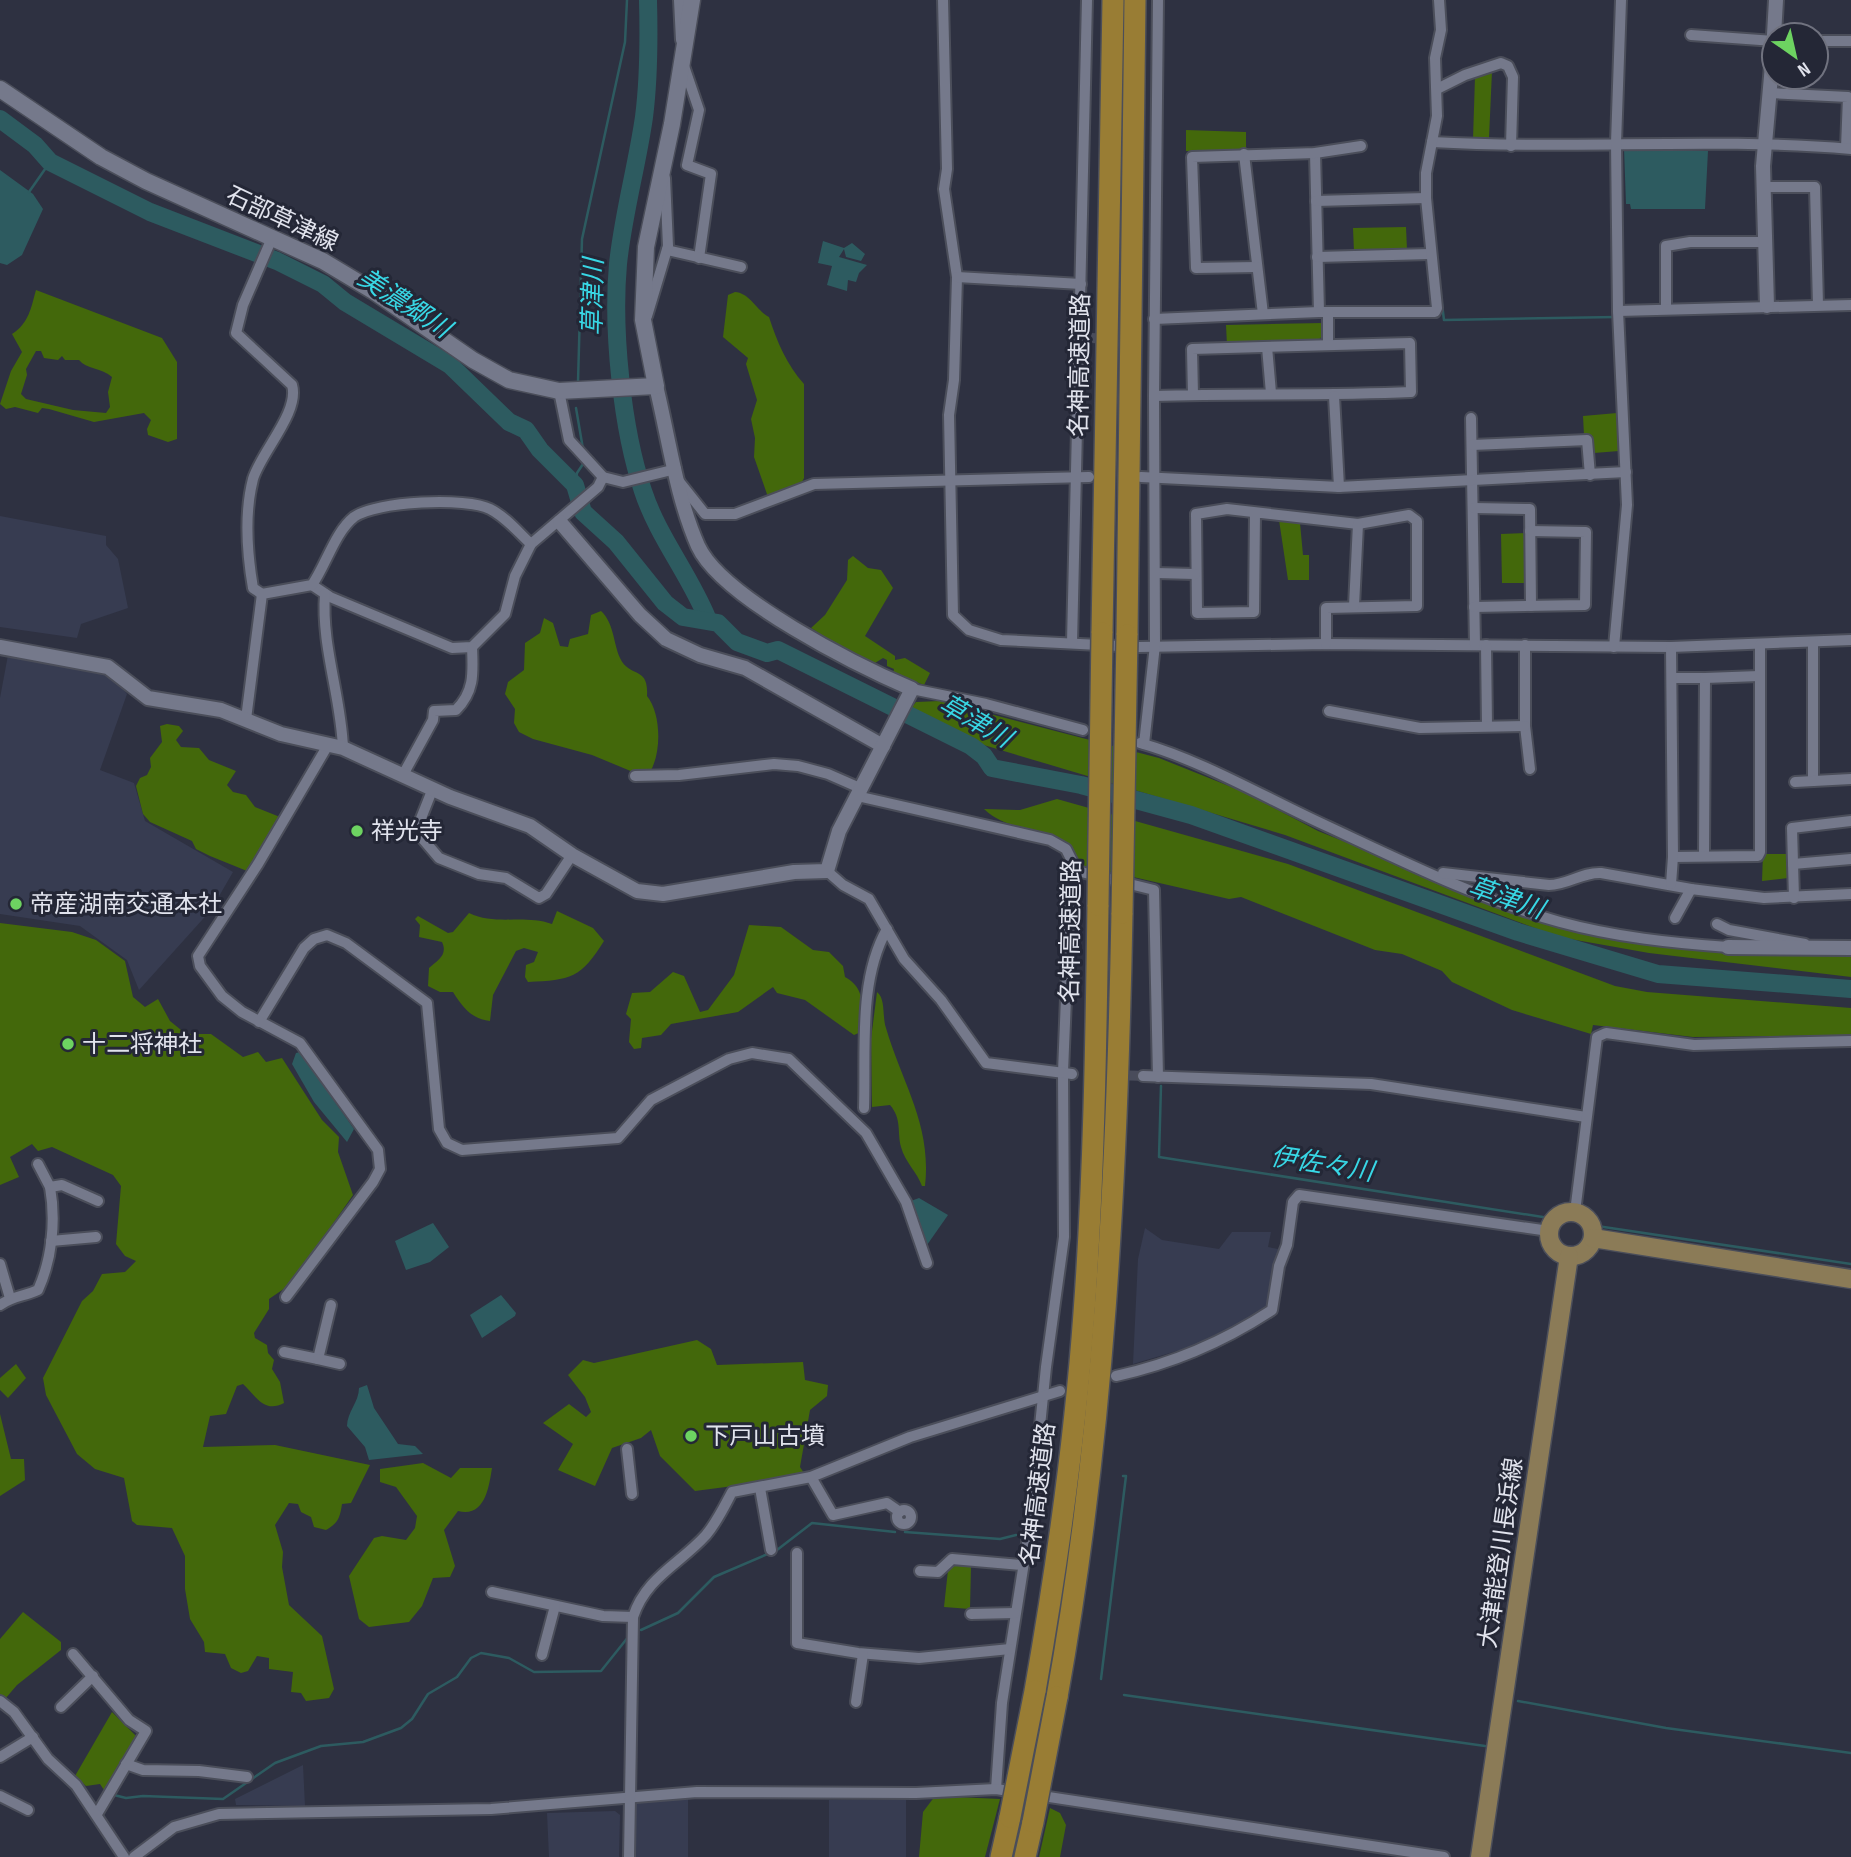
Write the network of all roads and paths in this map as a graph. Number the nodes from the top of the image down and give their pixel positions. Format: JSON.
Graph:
{"nodes":[{"id":1,"x":679,"y":0,"type":"edge"},
{"id":2,"x":692,"y":0,"type":"edge"},
{"id":3,"x":943,"y":0,"type":"edge"},
{"id":4,"x":1087,"y":0,"type":"edge"},
{"id":5,"x":1113,"y":0,"type":"edge"},
{"id":6,"x":1135,"y":0,"type":"edge"},
{"id":7,"x":1158,"y":0,"type":"edge"},
{"id":8,"x":1438,"y":0,"type":"edge"},
{"id":9,"x":1621,"y":0,"type":"edge"},
{"id":10,"x":1776,"y":0,"type":"edge"},
{"id":11,"x":1775,"y":21,"type":"edge"},
{"id":12,"x":1691,"y":36,"type":"dead end"},
{"id":13,"x":1760,"y":41,"type":"edge"},
{"id":14,"x":1830,"y":41,"type":"edge"},
{"id":15,"x":1851,"y":41,"type":"edge"},
{"id":16,"x":682,"y":61,"type":"junction"},
{"id":17,"x":0,"y":89,"type":"edge"},
{"id":18,"x":1437,"y":89,"type":"junction"},
{"id":19,"x":1770,"y":93,"type":"joint"},
{"id":20,"x":1432,"y":142,"type":"junction"},
{"id":21,"x":1616,"y":143,"type":"junction"},
{"id":22,"x":1765,"y":144,"type":"junction"},
{"id":23,"x":1361,"y":146,"type":"dead end"},
{"id":24,"x":1511,"y":146,"type":"junction"},
{"id":25,"x":1848,"y":148,"type":"edge"},
{"id":26,"x":1315,"y":153,"type":"junction"},
{"id":27,"x":1244,"y":154,"type":"junction"},
{"id":28,"x":660,"y":171,"type":"junction"},
{"id":29,"x":1763,"y":187,"type":"junction"},
{"id":30,"x":1426,"y":198,"type":"junction"},
{"id":31,"x":1316,"y":201,"type":"junction"},
{"id":32,"x":271,"y":242,"type":"junction"},
{"id":33,"x":1764,"y":242,"type":"junction"},
{"id":34,"x":667,"y":250,"type":"junction"},
{"id":35,"x":1430,"y":254,"type":"junction"},
{"id":36,"x":1317,"y":257,"type":"junction"},
{"id":37,"x":699,"y":258,"type":"junction"},
{"id":38,"x":741,"y":267,"type":"dead end"},
{"id":39,"x":1257,"y":267,"type":"junction"},
{"id":40,"x":957,"y":276,"type":"junction"},
{"id":41,"x":1081,"y":284,"type":"junction"},
{"id":42,"x":1818,"y":305,"type":"junction"},
{"id":43,"x":1851,"y":305,"type":"edge"},
{"id":44,"x":1767,"y":306,"type":"junction"},
{"id":45,"x":1665,"y":309,"type":"junction"},
{"id":46,"x":1618,"y":311,"type":"junction"},
{"id":47,"x":1324,"y":312,"type":"junction"},
{"id":48,"x":1264,"y":314,"type":"junction"},
{"id":49,"x":1154,"y":318,"type":"junction"},
{"id":50,"x":643,"y":320,"type":"junction"},
{"id":51,"x":1079,"y":338,"type":"junction"},
{"id":52,"x":1091,"y":338,"type":"tunnel mouth"},
{"id":53,"x":1142,"y":339,"type":"dead end"},
{"id":54,"x":1154,"y":340,"type":"junction"},
{"id":55,"x":1328,"y":345,"type":"junction"},
{"id":56,"x":1267,"y":347,"type":"junction"},
{"id":57,"x":656,"y":386,"type":"junction"},
{"id":58,"x":559,"y":391,"type":"junction"},
{"id":59,"x":1271,"y":393,"type":"junction"},
{"id":60,"x":1193,"y":395,"type":"junction"},
{"id":61,"x":1154,"y":396,"type":"junction"},
{"id":62,"x":1334,"y":396,"type":"junction"},
{"id":63,"x":1471,"y":418,"type":"dead end"},
{"id":64,"x":1472,"y":445,"type":"junction"},
{"id":65,"x":1626,"y":472,"type":"junction"},
{"id":66,"x":671,"y":473,"type":"junction"},
{"id":67,"x":1590,"y":475,"type":"junction"},
{"id":68,"x":1154,"y":476,"type":"junction"},
{"id":69,"x":1077,"y":477,"type":"junction"},
{"id":70,"x":1089,"y":477,"type":"dead end"},
{"id":71,"x":1141,"y":477,"type":"dead end"},
{"id":72,"x":949,"y":479,"type":"junction"},
{"id":73,"x":1474,"y":480,"type":"junction"},
{"id":74,"x":601,"y":482,"type":"junction"},
{"id":75,"x":1339,"y":487,"type":"junction"},
{"id":76,"x":1474,"y":509,"type":"junction"},
{"id":77,"x":1255,"y":513,"type":"junction"},
{"id":78,"x":564,"y":518,"type":"junction"},
{"id":79,"x":1358,"y":524,"type":"junction"},
{"id":80,"x":1530,"y":531,"type":"junction"},
{"id":81,"x":531,"y":544,"type":"junction"},
{"id":82,"x":1156,"y":573,"type":"junction"},
{"id":83,"x":1195,"y":574,"type":"junction"},
{"id":84,"x":312,"y":585,"type":"junction"},
{"id":85,"x":262,"y":594,"type":"junction"},
{"id":86,"x":325,"y":594,"type":"junction"},
{"id":87,"x":1354,"y":606,"type":"junction"},
{"id":88,"x":1531,"y":606,"type":"junction"},
{"id":89,"x":1474,"y":607,"type":"junction"},
{"id":90,"x":1851,"y":640,"type":"edge"},
{"id":91,"x":1813,"y":642,"type":"junction"},
{"id":92,"x":1072,"y":643,"type":"junction"},
{"id":93,"x":1326,"y":644,"type":"junction"},
{"id":94,"x":1155,"y":645,"type":"junction"},
{"id":95,"x":1480,"y":645,"type":"junction"},
{"id":96,"x":1525,"y":645,"type":"junction"},
{"id":97,"x":1760,"y":645,"type":"junction"},
{"id":98,"x":0,"y":647,"type":"edge"},
{"id":99,"x":472,"y":647,"type":"junction"},
{"id":100,"x":1614,"y":647,"type":"junction"},
{"id":101,"x":1671,"y":647,"type":"junction"},
{"id":102,"x":1759,"y":676,"type":"junction"},
{"id":103,"x":1673,"y":678,"type":"junction"},
{"id":104,"x":1705,"y":678,"type":"junction"},
{"id":105,"x":909,"y":695,"type":"junction"},
{"id":106,"x":1329,"y":711,"type":"dead end"},
{"id":107,"x":246,"y":719,"type":"junction"},
{"id":108,"x":1487,"y":726,"type":"junction"},
{"id":109,"x":1525,"y":726,"type":"junction"},
{"id":110,"x":1083,"y":730,"type":"dead end"},
{"id":111,"x":328,"y":745,"type":"junction"},
{"id":112,"x":882,"y":747,"type":"junction"},
{"id":113,"x":343,"y":748,"type":"junction"},
{"id":114,"x":1530,"y":769,"type":"dead end"},
{"id":115,"x":404,"y":773,"type":"junction"},
{"id":116,"x":635,"y":776,"type":"dead end"},
{"id":117,"x":1851,"y":779,"type":"edge"},
{"id":118,"x":1813,"y":781,"type":"junction"},
{"id":119,"x":1795,"y":782,"type":"dead end"},
{"id":120,"x":433,"y":789,"type":"junction"},
{"id":121,"x":860,"y":789,"type":"junction"},
{"id":122,"x":1851,"y":821,"type":"edge"},
{"id":123,"x":572,"y":855,"type":"junction"},
{"id":124,"x":1704,"y":856,"type":"junction"},
{"id":125,"x":1673,"y":857,"type":"junction"},
{"id":126,"x":1851,"y":859,"type":"edge"},
{"id":127,"x":1793,"y":864,"type":"junction"},
{"id":128,"x":1073,"y":870,"type":"junction"},
{"id":129,"x":827,"y":871,"type":"junction"},
{"id":130,"x":1431,"y":871,"type":"junction"},
{"id":131,"x":1671,"y":884,"type":"junction"},
{"id":132,"x":1691,"y":889,"type":"junction"},
{"id":133,"x":1851,"y":894,"type":"edge"},
{"id":134,"x":1794,"y":898,"type":"junction"},
{"id":135,"x":1675,"y":918,"type":"dead end"},
{"id":136,"x":1717,"y":924,"type":"dead end"},
{"id":137,"x":887,"y":929,"type":"junction"},
{"id":138,"x":1728,"y":947,"type":"joint"},
{"id":139,"x":1812,"y":947,"type":"junction"},
{"id":140,"x":1851,"y":948,"type":"edge"},
{"id":141,"x":259,"y":1022,"type":"junction"},
{"id":142,"x":1851,"y":1041,"type":"edge"},
{"id":143,"x":1068,"y":1073,"type":"junction"},
{"id":144,"x":1143,"y":1076,"type":"tunnel mouth"},
{"id":145,"x":1158,"y":1077,"type":"junction"},
{"id":146,"x":864,"y":1108,"type":"dead end"},
{"id":147,"x":1586,"y":1117,"type":"junction"},
{"id":148,"x":38,"y":1164,"type":"dead end"},
{"id":149,"x":50,"y":1187,"type":"junction"},
{"id":150,"x":98,"y":1201,"type":"dead end"},
{"id":151,"x":1575,"y":1212,"type":"junction"},
{"id":152,"x":1549,"y":1231,"type":"junction"},
{"id":153,"x":96,"y":1237,"type":"dead end"},
{"id":154,"x":1593,"y":1238,"type":"junction"},
{"id":155,"x":51,"y":1241,"type":"junction"},
{"id":156,"x":1569,"y":1256,"type":"junction"},
{"id":157,"x":927,"y":1263,"type":"dead end"},
{"id":158,"x":0,"y":1264,"type":"edge"},
{"id":159,"x":1851,"y":1279,"type":"edge"},
{"id":160,"x":286,"y":1297,"type":"dead end"},
{"id":161,"x":10,"y":1298,"type":"junction"},
{"id":162,"x":331,"y":1305,"type":"dead end"},
{"id":163,"x":0,"y":1306,"type":"edge"},
{"id":164,"x":284,"y":1352,"type":"dead end"},
{"id":165,"x":318,"y":1359,"type":"junction"},
{"id":166,"x":340,"y":1364,"type":"dead end"},
{"id":167,"x":1116,"y":1376,"type":"dead end"},
{"id":168,"x":1060,"y":1391,"type":"dead end"},
{"id":169,"x":1042,"y":1397,"type":"junction"},
{"id":170,"x":628,"y":1449,"type":"dead end"},
{"id":171,"x":811,"y":1477,"type":"junction"},
{"id":172,"x":760,"y":1488,"type":"junction"},
{"id":173,"x":632,"y":1494,"type":"dead end"},
{"id":174,"x":900,"y":1512,"type":"dead end"},
{"id":175,"x":771,"y":1550,"type":"dead end"},
{"id":176,"x":797,"y":1553,"type":"dead end"},
{"id":177,"x":1022,"y":1565,"type":"junction"},
{"id":178,"x":920,"y":1571,"type":"dead end"},
{"id":179,"x":492,"y":1592,"type":"dead end"},
{"id":180,"x":555,"y":1606,"type":"junction"},
{"id":181,"x":1015,"y":1613,"type":"junction"},
{"id":182,"x":971,"y":1614,"type":"dead end"},
{"id":183,"x":633,"y":1617,"type":"junction"},
{"id":184,"x":1010,"y":1649,"type":"junction"},
{"id":185,"x":73,"y":1654,"type":"dead end"},
{"id":186,"x":863,"y":1654,"type":"junction"},
{"id":187,"x":542,"y":1655,"type":"dead end"},
{"id":188,"x":93,"y":1676,"type":"junction"},
{"id":189,"x":0,"y":1701,"type":"edge"},
{"id":190,"x":856,"y":1702,"type":"dead end"},
{"id":191,"x":61,"y":1707,"type":"dead end"},
{"id":192,"x":33,"y":1737,"type":"junction"},
{"id":193,"x":0,"y":1757,"type":"edge"},
{"id":194,"x":126,"y":1764,"type":"junction"},
{"id":195,"x":247,"y":1777,"type":"dead end"},
{"id":196,"x":996,"y":1789,"type":"junction"},
{"id":197,"x":0,"y":1796,"type":"edge"},
{"id":198,"x":629,"y":1796,"type":"junction"},
{"id":199,"x":28,"y":1810,"type":"dead end"},
{"id":200,"x":97,"y":1814,"type":"junction"},
{"id":201,"x":124,"y":1857,"type":"edge"},
{"id":202,"x":134,"y":1857,"type":"edge"},
{"id":203,"x":629,"y":1857,"type":"edge"},
{"id":204,"x":1001,"y":1857,"type":"edge"},
{"id":205,"x":1025,"y":1857,"type":"edge"},
{"id":206,"x":1444,"y":1857,"type":"edge"},
{"id":207,"x":1480,"y":1857,"type":"edge"}],
"edges":[{"from":1,"to":16,"type":"street"},
{"from":2,"to":16,"type":"main road"},
{"from":3,"to":40,"type":"street"},
{"from":4,"to":41,"type":"street"},
{"from":5,"to":204,"type":"highway","name":"名神高速道路","bridge":true},
{"from":6,"to":205,"type":"highway","name":"名神高速道路","bridge":true},
{"from":7,"to":49,"type":"street"},
{"from":8,"to":18,"type":"street"},
{"from":9,"to":21,"type":"street"},
{"from":10,"to":11,"type":"street"},
{"from":12,"to":13,"type":"street"},
{"from":14,"to":15,"type":"street"},
{"from":16,"to":28,"type":"main road"},
{"from":16,"to":37,"type":"street"},
{"from":17,"to":32,"type":"main road","name":"石部草津線"},
{"from":18,"to":20,"type":"street"},
{"from":18,"to":24,"type":"street"},
{"from":19,"to":22,"type":"street"},
{"from":19,"to":25,"type":"street"},
{"from":20,"to":24,"type":"street"},
{"from":20,"to":30,"type":"street"},
{"from":21,"to":22,"type":"street"},
{"from":21,"to":24,"type":"street"},
{"from":21,"to":46,"type":"street"},
{"from":22,"to":25,"type":"street"},
{"from":22,"to":29,"type":"street"},
{"from":23,"to":26,"type":"street"},
{"from":26,"to":27,"type":"street"},
{"from":26,"to":31,"type":"street"},
{"from":27,"to":39,"type":"street"},
{"from":27,"to":39,"type":"street"},
{"from":28,"to":34,"type":"street"},
{"from":28,"to":50,"type":"main road"},
{"from":29,"to":33,"type":"street"},
{"from":29,"to":42,"type":"street"},
{"from":30,"to":31,"type":"street"},
{"from":30,"to":35,"type":"street"},
{"from":31,"to":36,"type":"street"},
{"from":32,"to":58,"type":"main road","name":"石部草津線"},
{"from":32,"to":85,"type":"street"},
{"from":33,"to":44,"type":"street"},
{"from":33,"to":45,"type":"street"},
{"from":34,"to":37,"type":"street"},
{"from":34,"to":50,"type":"street"},
{"from":35,"to":36,"type":"street"},
{"from":35,"to":47,"type":"street"},
{"from":36,"to":47,"type":"street"},
{"from":37,"to":38,"type":"street"},
{"from":39,"to":48,"type":"street"},
{"from":40,"to":41,"type":"street"},
{"from":40,"to":72,"type":"street"},
{"from":41,"to":51,"type":"street"},
{"from":42,"to":43,"type":"street"},
{"from":42,"to":44,"type":"street"},
{"from":44,"to":45,"type":"street"},
{"from":45,"to":46,"type":"street"},
{"from":46,"to":65,"type":"street"},
{"from":47,"to":48,"type":"street"},
{"from":47,"to":55,"type":"street"},
{"from":48,"to":49,"type":"street"},
{"from":49,"to":54,"type":"street"},
{"from":50,"to":57,"type":"main road"},
{"from":51,"to":52,"type":"street"},
{"from":51,"to":69,"type":"street"},
{"from":53,"to":54,"type":"street"},
{"from":54,"to":61,"type":"street"},
{"from":55,"to":56,"type":"street"},
{"from":55,"to":62,"type":"street"},
{"from":56,"to":59,"type":"street"},
{"from":56,"to":60,"type":"street"},
{"from":57,"to":58,"type":"main road","name":"石部草津線"},
{"from":57,"to":66,"type":"street"},
{"from":58,"to":74,"type":"street"},
{"from":59,"to":60,"type":"street"},
{"from":59,"to":62,"type":"street"},
{"from":60,"to":61,"type":"street"},
{"from":61,"to":68,"type":"street"},
{"from":62,"to":75,"type":"street"},
{"from":63,"to":64,"type":"street"},
{"from":64,"to":67,"type":"street"},
{"from":64,"to":73,"type":"street"},
{"from":65,"to":67,"type":"street"},
{"from":65,"to":100,"type":"street"},
{"from":66,"to":72,"type":"street"},
{"from":66,"to":74,"type":"street"},
{"from":66,"to":105,"type":"street"},
{"from":67,"to":73,"type":"street"},
{"from":68,"to":71,"type":"street"},
{"from":68,"to":75,"type":"street"},
{"from":68,"to":82,"type":"street"},
{"from":69,"to":70,"type":"street"},
{"from":69,"to":72,"type":"street"},
{"from":69,"to":92,"type":"street"},
{"from":72,"to":92,"type":"street"},
{"from":73,"to":75,"type":"street"},
{"from":73,"to":76,"type":"street"},
{"from":74,"to":78,"type":"street"},
{"from":76,"to":80,"type":"street"},
{"from":76,"to":89,"type":"street"},
{"from":77,"to":79,"type":"street"},
{"from":77,"to":83,"type":"street"},
{"from":77,"to":83,"type":"street"},
{"from":78,"to":81,"type":"street"},
{"from":78,"to":112,"type":"street"},
{"from":79,"to":87,"type":"street"},
{"from":79,"to":87,"type":"street"},
{"from":80,"to":88,"type":"street"},
{"from":80,"to":88,"type":"street"},
{"from":81,"to":84,"type":"street"},
{"from":81,"to":99,"type":"street"},
{"from":82,"to":83,"type":"street"},
{"from":82,"to":94,"type":"street"},
{"from":84,"to":85,"type":"street"},
{"from":84,"to":86,"type":"street"},
{"from":85,"to":107,"type":"street"},
{"from":86,"to":99,"type":"street"},
{"from":86,"to":113,"type":"street"},
{"from":87,"to":93,"type":"street"},
{"from":88,"to":89,"type":"street"},
{"from":89,"to":95,"type":"street"},
{"from":90,"to":91,"type":"street"},
{"from":91,"to":97,"type":"street"},
{"from":91,"to":118,"type":"street"},
{"from":92,"to":94,"type":"street"},
{"from":93,"to":94,"type":"street"},
{"from":93,"to":95,"type":"street"},
{"from":94,"to":130,"type":"street"},
{"from":95,"to":96,"type":"street"},
{"from":95,"to":108,"type":"street"},
{"from":96,"to":100,"type":"street"},
{"from":96,"to":109,"type":"street"},
{"from":97,"to":101,"type":"street"},
{"from":97,"to":102,"type":"street"},
{"from":98,"to":107,"type":"street"},
{"from":99,"to":115,"type":"street"},
{"from":100,"to":101,"type":"street"},
{"from":101,"to":103,"type":"street"},
{"from":102,"to":104,"type":"street"},
{"from":102,"to":124,"type":"street"},
{"from":103,"to":104,"type":"street"},
{"from":103,"to":125,"type":"street"},
{"from":104,"to":124,"type":"street"},
{"from":105,"to":110,"type":"street"},
{"from":105,"to":112,"type":"street"},
{"from":106,"to":108,"type":"street"},
{"from":107,"to":111,"type":"street"},
{"from":108,"to":109,"type":"street"},
{"from":109,"to":114,"type":"street"},
{"from":111,"to":113,"type":"street"},
{"from":111,"to":141,"type":"street"},
{"from":112,"to":121,"type":"street"},
{"from":113,"to":115,"type":"street"},
{"from":115,"to":120,"type":"street"},
{"from":116,"to":121,"type":"street"},
{"from":117,"to":118,"type":"street"},
{"from":118,"to":119,"type":"street"},
{"from":120,"to":123,"type":"street"},
{"from":120,"to":123,"type":"street"},
{"from":121,"to":128,"type":"street"},
{"from":121,"to":129,"type":"street"},
{"from":122,"to":127,"type":"street"},
{"from":123,"to":129,"type":"street"},
{"from":124,"to":125,"type":"street"},
{"from":125,"to":131,"type":"street"},
{"from":126,"to":127,"type":"street"},
{"from":127,"to":134,"type":"street"},
{"from":128,"to":143,"type":"street"},
{"from":128,"to":145,"type":"street"},
{"from":129,"to":137,"type":"street"},
{"from":130,"to":131,"type":"street"},
{"from":130,"to":138,"type":"street"},
{"from":131,"to":132,"type":"street"},
{"from":132,"to":134,"type":"street"},
{"from":132,"to":135,"type":"street"},
{"from":133,"to":134,"type":"street"},
{"from":136,"to":139,"type":"street"},
{"from":137,"to":143,"type":"street"},
{"from":137,"to":146,"type":"street"},
{"from":138,"to":139,"type":"street"},
{"from":139,"to":140,"type":"street"},
{"from":141,"to":157,"type":"street"},
{"from":141,"to":160,"type":"street"},
{"from":142,"to":147,"type":"street"},
{"from":143,"to":169,"type":"street"},
{"from":144,"to":145,"type":"street"},
{"from":145,"to":147,"type":"street"},
{"from":147,"to":151,"type":"street"},
{"from":148,"to":149,"type":"street"},
{"from":149,"to":150,"type":"street"},
{"from":149,"to":155,"type":"street"},
{"from":151,"to":152,"type":"main road"},
{"from":151,"to":154,"type":"main road"},
{"from":152,"to":156,"type":"main road"},
{"from":152,"to":167,"type":"street"},
{"from":153,"to":155,"type":"street"},
{"from":154,"to":156,"type":"main road"},
{"from":154,"to":159,"type":"main road"},
{"from":155,"to":161,"type":"street"},
{"from":156,"to":207,"type":"main road","name":"大津能登川長浜線"},
{"from":158,"to":161,"type":"street"},
{"from":161,"to":163,"type":"street"},
{"from":162,"to":165,"type":"street"},
{"from":164,"to":165,"type":"street"},
{"from":165,"to":166,"type":"street"},
{"from":168,"to":169,"type":"street"},
{"from":169,"to":171,"type":"street"},
{"from":169,"to":177,"type":"street"},
{"from":170,"to":173,"type":"street"},
{"from":171,"to":172,"type":"street"},
{"from":171,"to":174,"type":"street"},
{"from":172,"to":175,"type":"street"},
{"from":172,"to":183,"type":"street"},
{"from":176,"to":186,"type":"street"},
{"from":177,"to":178,"type":"street"},
{"from":177,"to":181,"type":"street"},
{"from":179,"to":180,"type":"street"},
{"from":180,"to":183,"type":"street"},
{"from":180,"to":187,"type":"street"},
{"from":181,"to":182,"type":"street"},
{"from":181,"to":184,"type":"street"},
{"from":183,"to":198,"type":"street"},
{"from":184,"to":186,"type":"street"},
{"from":184,"to":196,"type":"street"},
{"from":185,"to":188,"type":"street"},
{"from":186,"to":190,"type":"street"},
{"from":188,"to":191,"type":"street"},
{"from":188,"to":194,"type":"street"},
{"from":189,"to":192,"type":"street"},
{"from":192,"to":193,"type":"street"},
{"from":192,"to":200,"type":"street"},
{"from":194,"to":195,"type":"street"},
{"from":194,"to":200,"type":"street"},
{"from":196,"to":198,"type":"street"},
{"from":196,"to":206,"type":"street"},
{"from":197,"to":199,"type":"street"},
{"from":198,"to":202,"type":"street"},
{"from":198,"to":203,"type":"street"},
{"from":200,"to":201,"type":"street"}]}
